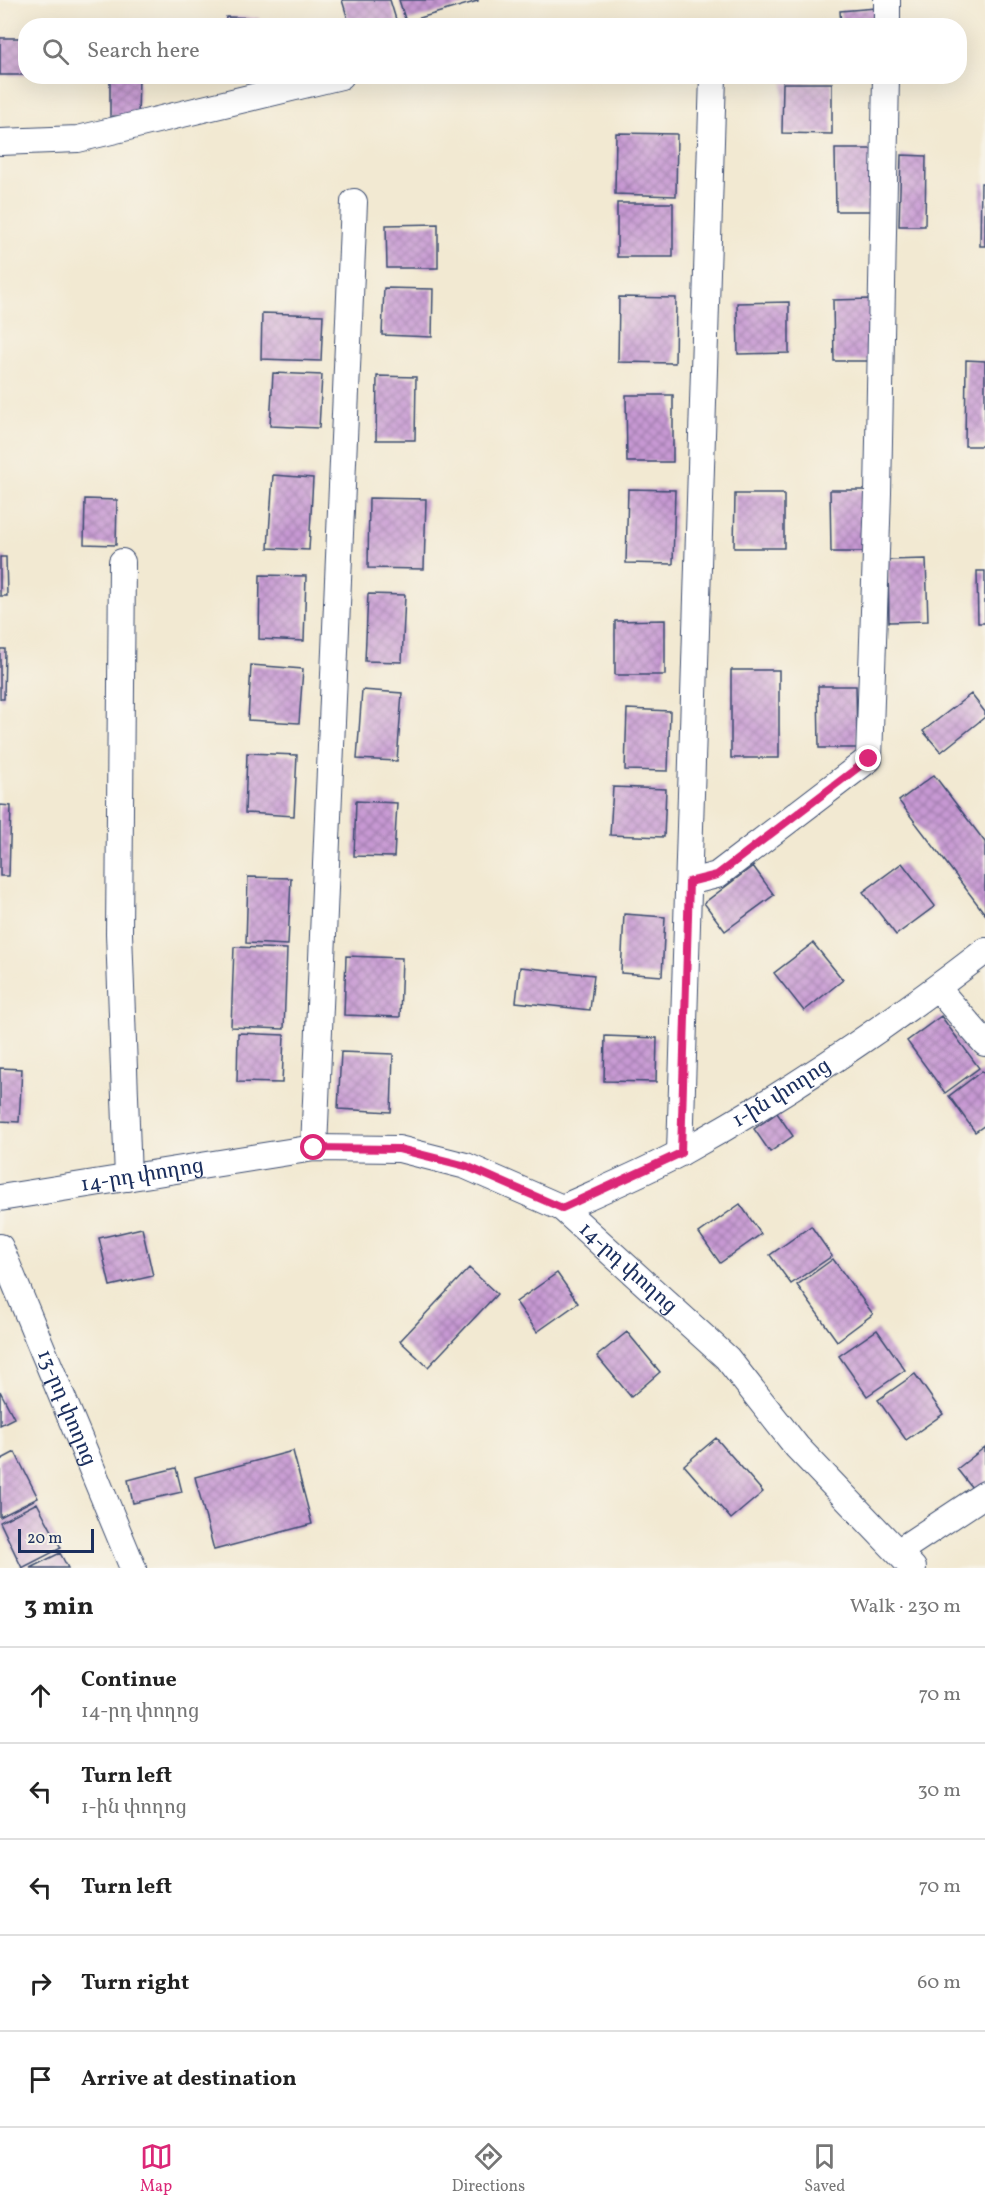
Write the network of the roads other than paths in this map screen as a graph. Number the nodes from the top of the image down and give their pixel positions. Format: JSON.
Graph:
{"nodes":[{"id":1,"x":887,"y":0,"type":"edge"},
{"id":2,"x":887,"y":18,"type":"edge"},
{"id":3,"x":308,"y":84,"type":"edge"},
{"id":4,"x":713,"y":84,"type":"edge"},
{"id":5,"x":886,"y":84,"type":"edge"},
{"id":6,"x":0,"y":142,"type":"edge"},
{"id":7,"x":354,"y":202,"type":"dead end"},
{"id":8,"x":122,"y":562,"type":"dead end"},
{"id":9,"x":689,"y":882,"type":"junction"},
{"id":10,"x":985,"y":951,"type":"edge"},
{"id":11,"x":937,"y":988,"type":"junction"},
{"id":12,"x":985,"y":1043,"type":"edge"},
{"id":13,"x":314,"y":1148,"type":"junction"},
{"id":14,"x":681,"y":1153,"type":"junction"},
{"id":15,"x":128,"y":1178,"type":"junction"},
{"id":16,"x":0,"y":1198,"type":"edge"},
{"id":17,"x":562,"y":1208,"type":"junction"},
{"id":18,"x":0,"y":1247,"type":"edge"},
{"id":19,"x":985,"y":1494,"type":"edge"},
{"id":20,"x":906,"y":1559,"type":"edge"},
{"id":21,"x":133,"y":1568,"type":"edge"}],
"edges":[{"from":1,"to":2,"type":"street"},
{"from":3,"to":6,"type":"street"},
{"from":4,"to":9,"type":"street"},
{"from":5,"to":9,"type":"street"},
{"from":7,"to":13,"type":"street"},
{"from":8,"to":15,"type":"street"},
{"from":9,"to":14,"type":"street"},
{"from":10,"to":11,"type":"street","name":"1-ին փողոց"},
{"from":11,"to":12,"type":"street"},
{"from":11,"to":14,"type":"street","name":"1-ին փողոց"},
{"from":13,"to":15,"type":"street","name":"14-րդ փողոց"},
{"from":13,"to":17,"type":"street","name":"14-րդ փողոց"},
{"from":14,"to":17,"type":"street","name":"1-ին փողոց"},
{"from":15,"to":16,"type":"street","name":"14-րդ փողոց"},
{"from":17,"to":20,"type":"street","name":"14-րդ փողոց"},
{"from":18,"to":21,"type":"street","name":"13-րդ փողոց"},
{"from":19,"to":20,"type":"street"}]}
